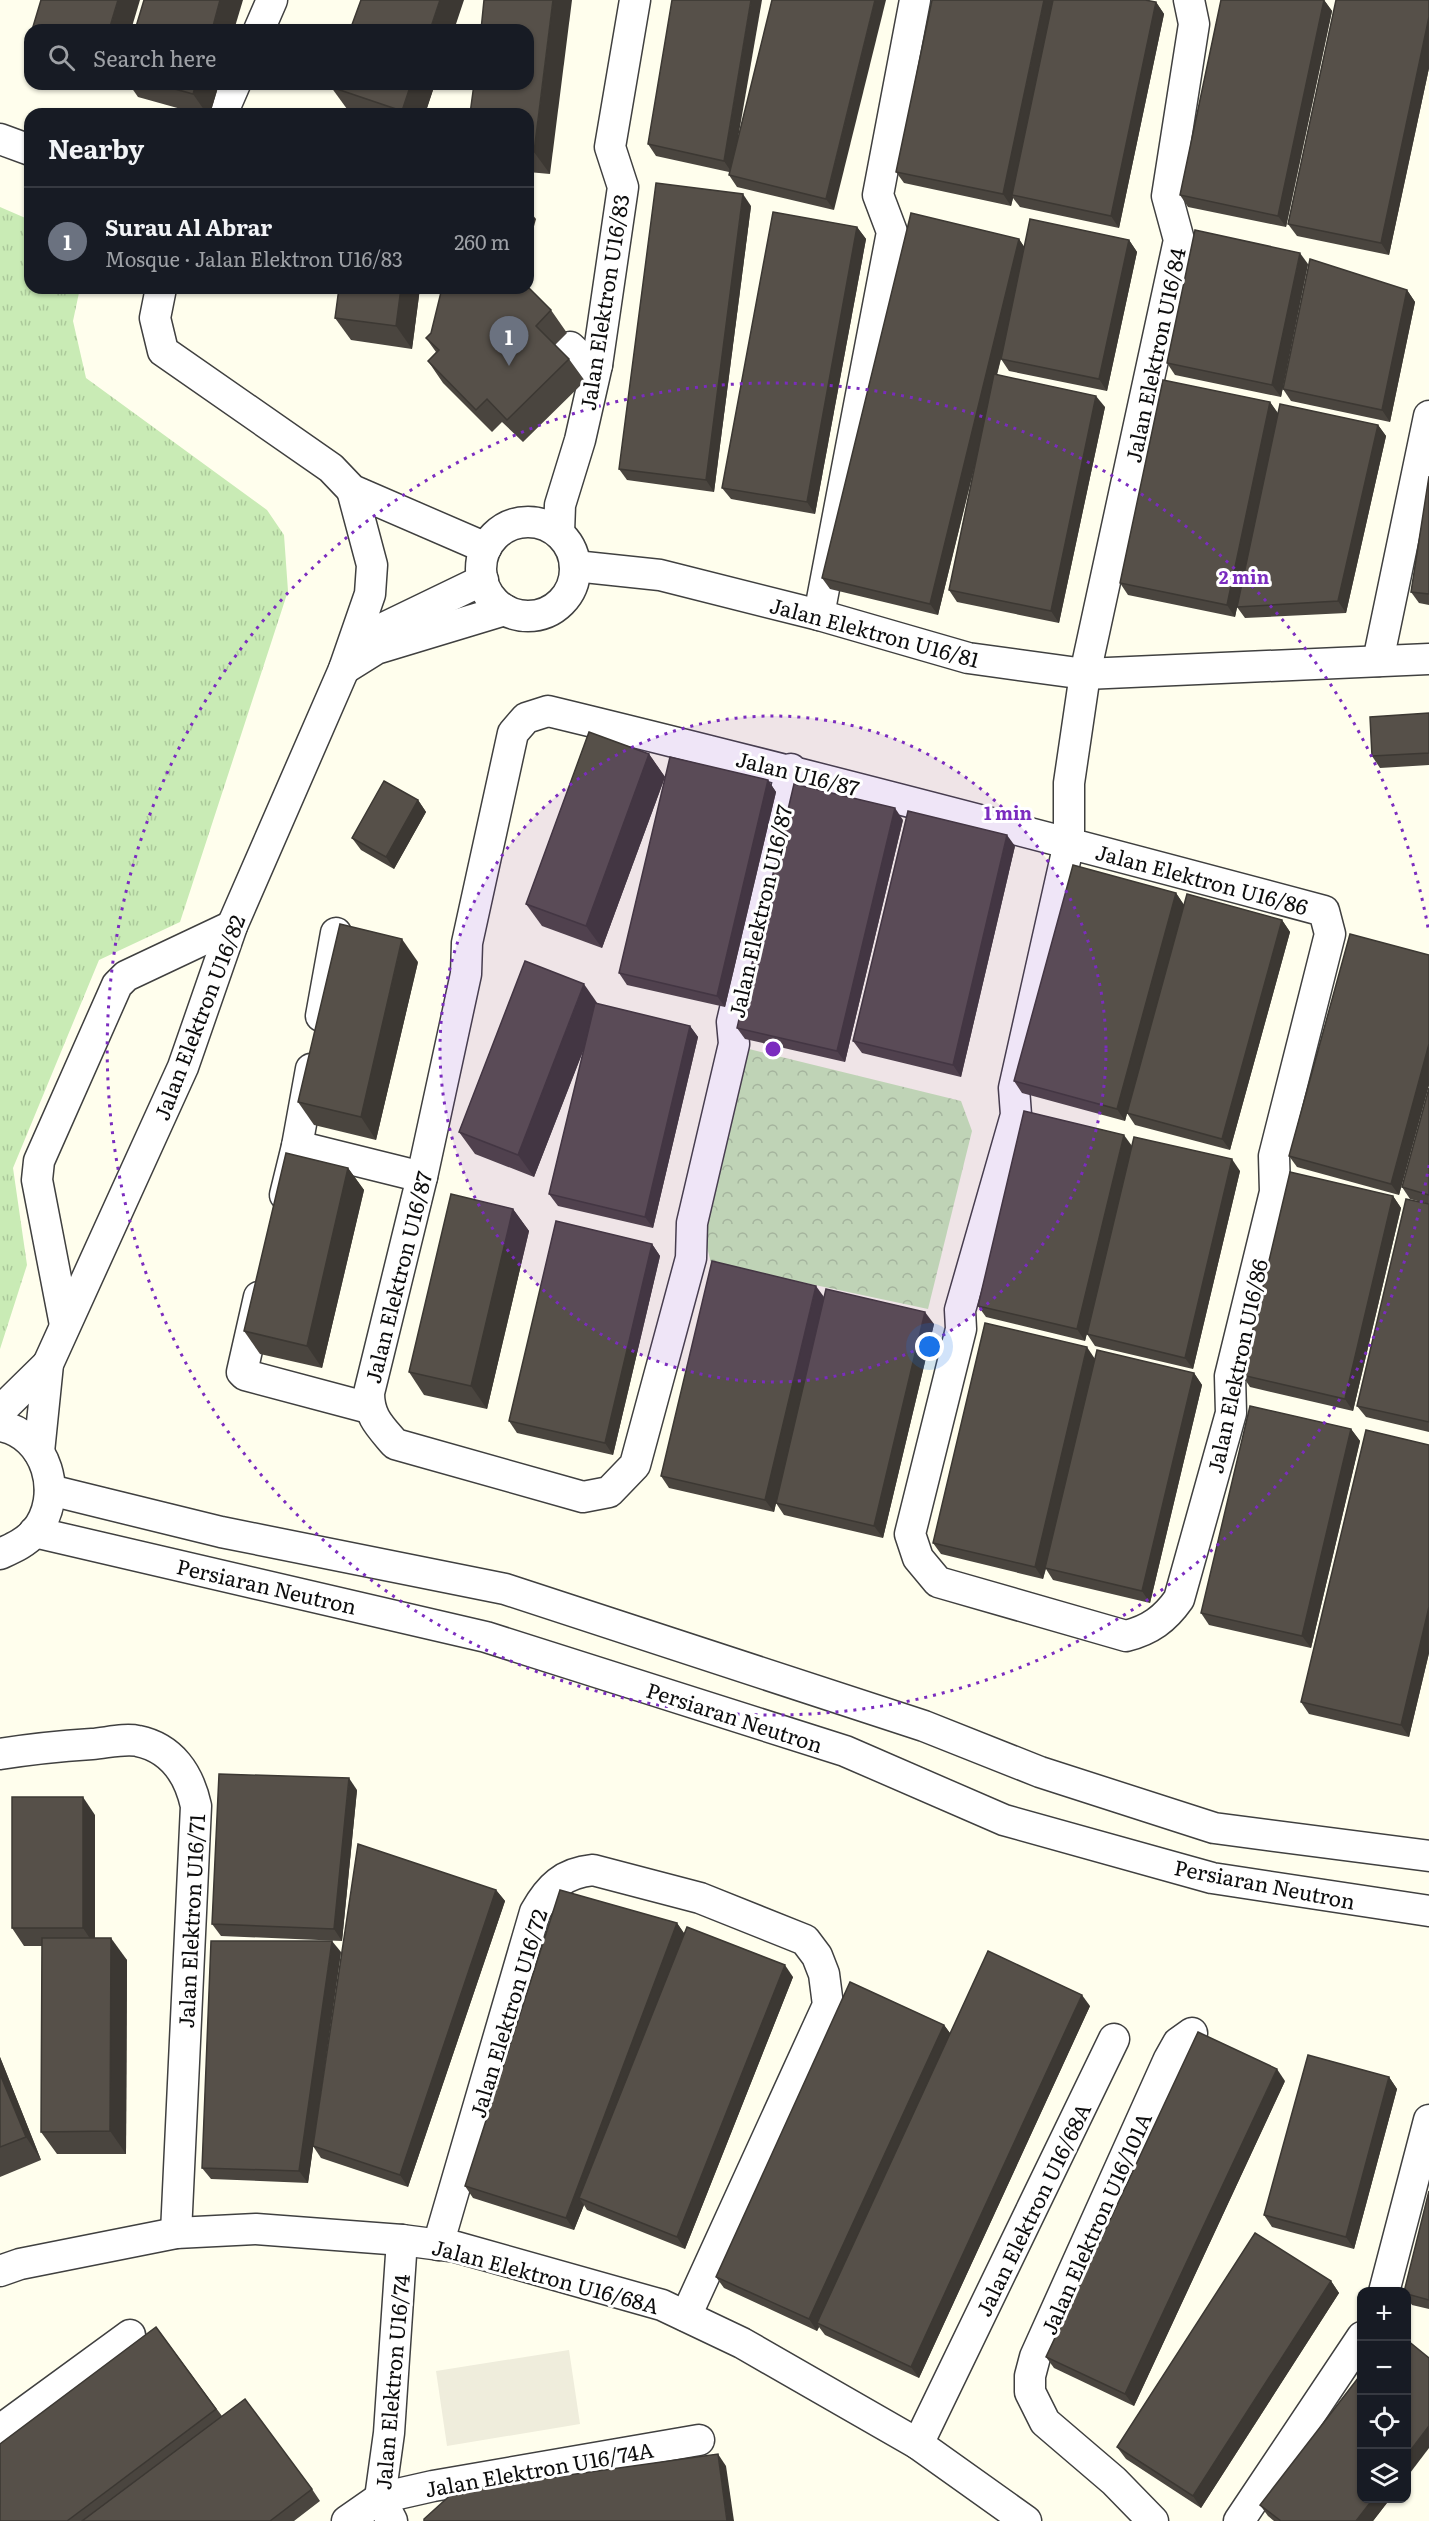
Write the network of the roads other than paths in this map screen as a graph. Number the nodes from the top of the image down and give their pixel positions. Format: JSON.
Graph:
{"nodes":[{"id":1,"x":272,"y":0,"type":"edge"},
{"id":2,"x":635,"y":0,"type":"edge"},
{"id":3,"x":915,"y":0,"type":"edge"},
{"id":4,"x":1189,"y":0,"type":"edge"},
{"id":5,"x":262,"y":24,"type":"edge"},
{"id":6,"x":232,"y":90,"type":"edge"},
{"id":7,"x":225,"y":108,"type":"edge"},
{"id":8,"x":0,"y":139,"type":"edge"},
{"id":9,"x":24,"y":148,"type":"edge"},
{"id":10,"x":160,"y":294,"type":"edge"},
{"id":11,"x":570,"y":346,"type":"dead end"},
{"id":12,"x":597,"y":365,"type":"junction"},
{"id":13,"x":1429,"y":416,"type":"edge"},
{"id":14,"x":352,"y":490,"type":"junction"},
{"id":15,"x":559,"y":533,"type":"junction"},
{"id":16,"x":486,"y":548,"type":"junction"},
{"id":17,"x":576,"y":566,"type":"junction"},
{"id":18,"x":483,"y":580,"type":"junction"},
{"id":19,"x":505,"y":610,"type":"junction"},
{"id":20,"x":819,"y":615,"type":"junction"},
{"id":21,"x":1429,"y":659,"type":"edge"},
{"id":22,"x":1378,"y":662,"type":"junction"},
{"id":23,"x":344,"y":669,"type":"junction"},
{"id":24,"x":1085,"y":674,"type":"junction"},
{"id":25,"x":526,"y":717,"type":"joint"},
{"id":26,"x":791,"y":770,"type":"junction"},
{"id":27,"x":1069,"y":843,"type":"junction"},
{"id":28,"x":232,"y":926,"type":"junction"},
{"id":29,"x":336,"y":933,"type":"edge"},
{"id":30,"x":297,"y":1146,"type":"junction"},
{"id":31,"x":422,"y":1177,"type":"junction"},
{"id":32,"x":278,"y":1224,"type":"edge"},
{"id":33,"x":266,"y":1268,"type":"edge"},
{"id":34,"x":65,"y":1325,"type":"junction"},
{"id":35,"x":48,"y":1364,"type":"junction"},
{"id":36,"x":369,"y":1408,"type":"junction"},
{"id":37,"x":0,"y":1411,"type":"edge"},
{"id":38,"x":0,"y":1425,"type":"edge"},
{"id":39,"x":39,"y":1452,"type":"junction"},
{"id":40,"x":50,"y":1490,"type":"junction"},
{"id":41,"x":34,"y":1532,"type":"junction"},
{"id":42,"x":0,"y":1554,"type":"edge"},
{"id":43,"x":0,"y":1754,"type":"edge"},
{"id":44,"x":1429,"y":1856,"type":"edge"},
{"id":45,"x":1429,"y":1911,"type":"edge"},
{"id":46,"x":1192,"y":2033,"type":"dead end"},
{"id":47,"x":1114,"y":2039,"type":"dead end"},
{"id":48,"x":1429,"y":2120,"type":"edge"},
{"id":49,"x":176,"y":2232,"type":"junction"},
{"id":50,"x":402,"y":2240,"type":"junction"},
{"id":51,"x":438,"y":2245,"type":"junction"},
{"id":52,"x":0,"y":2271,"type":"edge"},
{"id":53,"x":1385,"y":2287,"type":"edge"},
{"id":54,"x":686,"y":2316,"type":"junction"},
{"id":55,"x":130,"y":2335,"type":"dead end"},
{"id":56,"x":1359,"y":2341,"type":"edge"},
{"id":57,"x":0,"y":2430,"type":"edge"},
{"id":58,"x":699,"y":2440,"type":"dead end"},
{"id":59,"x":918,"y":2444,"type":"junction"},
{"id":60,"x":386,"y":2510,"type":"edge"},
{"id":61,"x":347,"y":2521,"type":"edge"},
{"id":62,"x":1026,"y":2521,"type":"edge"},
{"id":63,"x":1153,"y":2521,"type":"edge"},
{"id":64,"x":1239,"y":2521,"type":"edge"}],
"edges":[{"from":1,"to":5,"type":"street"},
{"from":2,"to":12,"type":"street","name":"Jalan Elektron U16/83"},
{"from":3,"to":20,"type":"street"},
{"from":4,"to":24,"type":"street","name":"Jalan Elektron U16/84"},
{"from":6,"to":7,"type":"street"},
{"from":8,"to":9,"type":"street"},
{"from":10,"to":14,"type":"street"},
{"from":11,"to":12,"type":"street"},
{"from":12,"to":15,"type":"street","name":"Jalan Elektron U16/83"},
{"from":13,"to":22,"type":"street"},
{"from":14,"to":16,"type":"street"},
{"from":14,"to":23,"type":"street"},
{"from":15,"to":16,"type":"street"},
{"from":15,"to":17,"type":"street"},
{"from":16,"to":18,"type":"street"},
{"from":17,"to":19,"type":"street"},
{"from":17,"to":20,"type":"street","name":"Jalan Elektron U16/81"},
{"from":18,"to":19,"type":"street"},
{"from":18,"to":23,"type":"street"},
{"from":19,"to":23,"type":"street"},
{"from":20,"to":24,"type":"street","name":"Jalan Elektron U16/81"},
{"from":21,"to":22,"type":"street","name":"Jalan Elektron U16/81"},
{"from":22,"to":24,"type":"street","name":"Jalan Elektron U16/81"},
{"from":23,"to":28,"type":"street","name":"Jalan Elektron U16/82"},
{"from":24,"to":27,"type":"street","name":"Jalan Elektron U16/86"},
{"from":25,"to":26,"type":"street","name":"Jalan U16/87"},
{"from":25,"to":31,"type":"street","name":"Jalan Elektron U16/87"},
{"from":26,"to":27,"type":"street","name":"Jalan U16/87"},
{"from":26,"to":36,"type":"street","name":"Jalan Elektron U16/87"},
{"from":27,"to":27,"type":"street","name":"Jalan Elektron U16/86"},
{"from":28,"to":34,"type":"street","name":"Jalan Elektron U16/82"},
{"from":28,"to":34,"type":"street"},
{"from":29,"to":30,"type":"street"},
{"from":30,"to":31,"type":"street"},
{"from":30,"to":32,"type":"street"},
{"from":31,"to":36,"type":"street","name":"Jalan Elektron U16/87"},
{"from":33,"to":36,"type":"street"},
{"from":34,"to":35,"type":"street","name":"Jalan Elektron U16/82"},
{"from":35,"to":37,"type":"street"},
{"from":35,"to":39,"type":"street"},
{"from":38,"to":39,"type":"street"},
{"from":39,"to":40,"type":"street"},
{"from":40,"to":41,"type":"street"},
{"from":40,"to":44,"type":"street","name":"Persiaran Neutron"},
{"from":41,"to":42,"type":"street"},
{"from":41,"to":45,"type":"street","name":"Persiaran Neutron"},
{"from":43,"to":49,"type":"street","name":"Jalan Elektron U16/71"},
{"from":46,"to":63,"type":"street","name":"Jalan Elektron U16/101A"},
{"from":47,"to":59,"type":"street","name":"Jalan Elektron U16/68A"},
{"from":48,"to":53,"type":"street"},
{"from":49,"to":50,"type":"street","name":"Jalan Elektron U16/68A"},
{"from":49,"to":52,"type":"street","name":"Jalan Elektron U16/68A"},
{"from":50,"to":51,"type":"street","name":"Jalan Elektron U16/68A"},
{"from":50,"to":60,"type":"street","name":"Jalan Elektron U16/74"},
{"from":51,"to":54,"type":"street","name":"Jalan Elektron U16/68A"},
{"from":51,"to":54,"type":"street","name":"Jalan Elektron U16/72"},
{"from":54,"to":59,"type":"street","name":"Jalan Elektron U16/68A"},
{"from":55,"to":57,"type":"street"},
{"from":56,"to":64,"type":"street"},
{"from":58,"to":60,"type":"street","name":"Jalan Elektron U16/74A"},
{"from":59,"to":62,"type":"street","name":"Jalan Elektron U16/68A"},
{"from":60,"to":61,"type":"street"}]}
